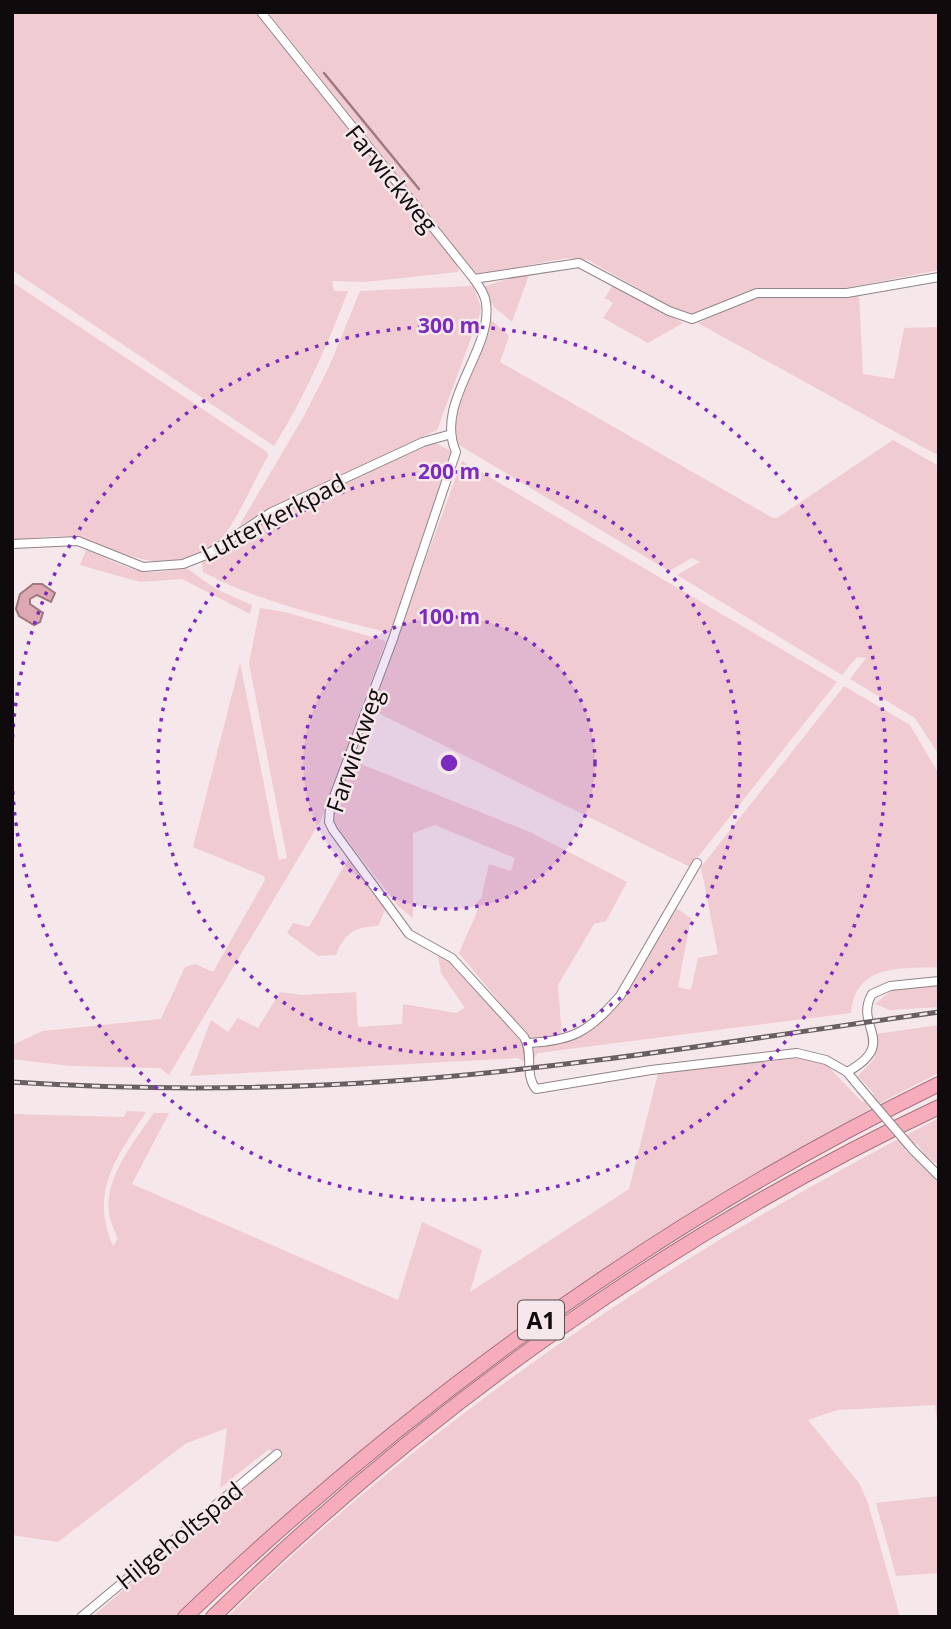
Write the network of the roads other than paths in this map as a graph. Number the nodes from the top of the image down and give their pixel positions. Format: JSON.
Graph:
{"nodes":[{"id":1,"x":261,"y":12,"type":"edge"},
{"id":2,"x":939,"y":277,"type":"edge"},
{"id":3,"x":474,"y":279,"type":"junction"},
{"id":4,"x":448,"y":435,"type":"junction"},
{"id":5,"x":12,"y":544,"type":"edge"},
{"id":6,"x":697,"y":863,"type":"dead end"},
{"id":7,"x":939,"y":981,"type":"edge"},
{"id":8,"x":528,"y":1043,"type":"junction"},
{"id":9,"x":847,"y":1072,"type":"junction"},
{"id":10,"x":939,"y":1084,"type":"edge"},
{"id":11,"x":939,"y":1107,"type":"edge"},
{"id":12,"x":939,"y":1176,"type":"edge"},
{"id":13,"x":277,"y":1454,"type":"dead end"},
{"id":14,"x":81,"y":1617,"type":"edge"},
{"id":15,"x":185,"y":1617,"type":"edge"},
{"id":16,"x":213,"y":1617,"type":"edge"}],
"edges":[{"from":1,"to":3,"type":"street","name":"Farwickweg"},
{"from":2,"to":3,"type":"street"},
{"from":3,"to":4,"type":"street","name":"Farwickweg"},
{"from":4,"to":5,"type":"street","name":"Lutterkerkpad"},
{"from":4,"to":8,"type":"street","name":"Farwickweg"},
{"from":6,"to":8,"type":"street"},
{"from":7,"to":9,"type":"street"},
{"from":8,"to":9,"type":"street"},
{"from":9,"to":12,"type":"street","bridge":true},
{"from":10,"to":15,"type":"highway","number":"A1"},
{"from":11,"to":16,"type":"highway","number":"A1"},
{"from":13,"to":14,"type":"street","name":"Hilgeholtspad"}]}
